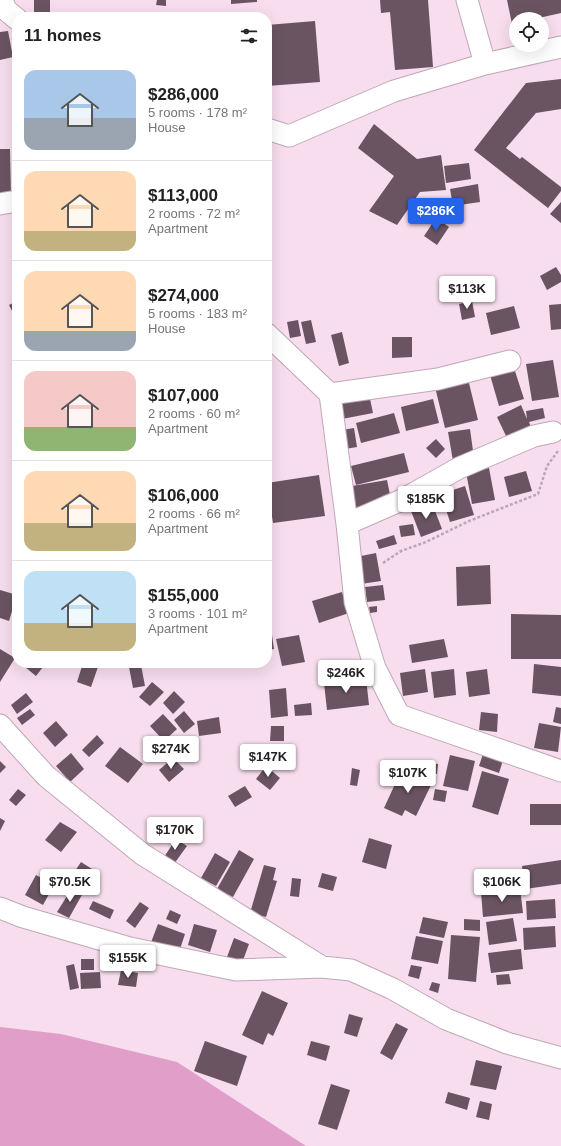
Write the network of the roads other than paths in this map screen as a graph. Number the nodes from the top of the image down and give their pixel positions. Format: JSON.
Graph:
{"nodes":[{"id":1,"x":2,"y":0,"type":"edge"},
{"id":2,"x":467,"y":0,"type":"edge"},
{"id":3,"x":12,"y":14,"type":"edge"},
{"id":4,"x":561,"y":47,"type":"edge"},
{"id":5,"x":484,"y":64,"type":"junction"},
{"id":6,"x":272,"y":131,"type":"edge"},
{"id":7,"x":12,"y":202,"type":"edge"},
{"id":8,"x":0,"y":204,"type":"edge"},
{"id":9,"x":272,"y":339,"type":"edge"},
{"id":10,"x":510,"y":361,"type":"dead end"},
{"id":11,"x":330,"y":394,"type":"junction"},
{"id":12,"x":553,"y":432,"type":"road end"},
{"id":13,"x":347,"y":524,"type":"junction"},
{"id":14,"x":0,"y":725,"type":"edge"},
{"id":15,"x":561,"y":771,"type":"edge"},
{"id":16,"x":0,"y":908,"type":"edge"},
{"id":17,"x":322,"y":967,"type":"junction"},
{"id":18,"x":561,"y":1058,"type":"edge"}],
"edges":[{"from":1,"to":3,"type":"street"},
{"from":2,"to":5,"type":"street"},
{"from":4,"to":5,"type":"street"},
{"from":5,"to":6,"type":"street"},
{"from":7,"to":8,"type":"street"},
{"from":9,"to":11,"type":"street"},
{"from":10,"to":11,"type":"street"},
{"from":11,"to":13,"type":"street"},
{"from":12,"to":13,"type":"street"},
{"from":13,"to":15,"type":"street"},
{"from":14,"to":17,"type":"street"},
{"from":16,"to":17,"type":"street"},
{"from":17,"to":18,"type":"street"}]}
